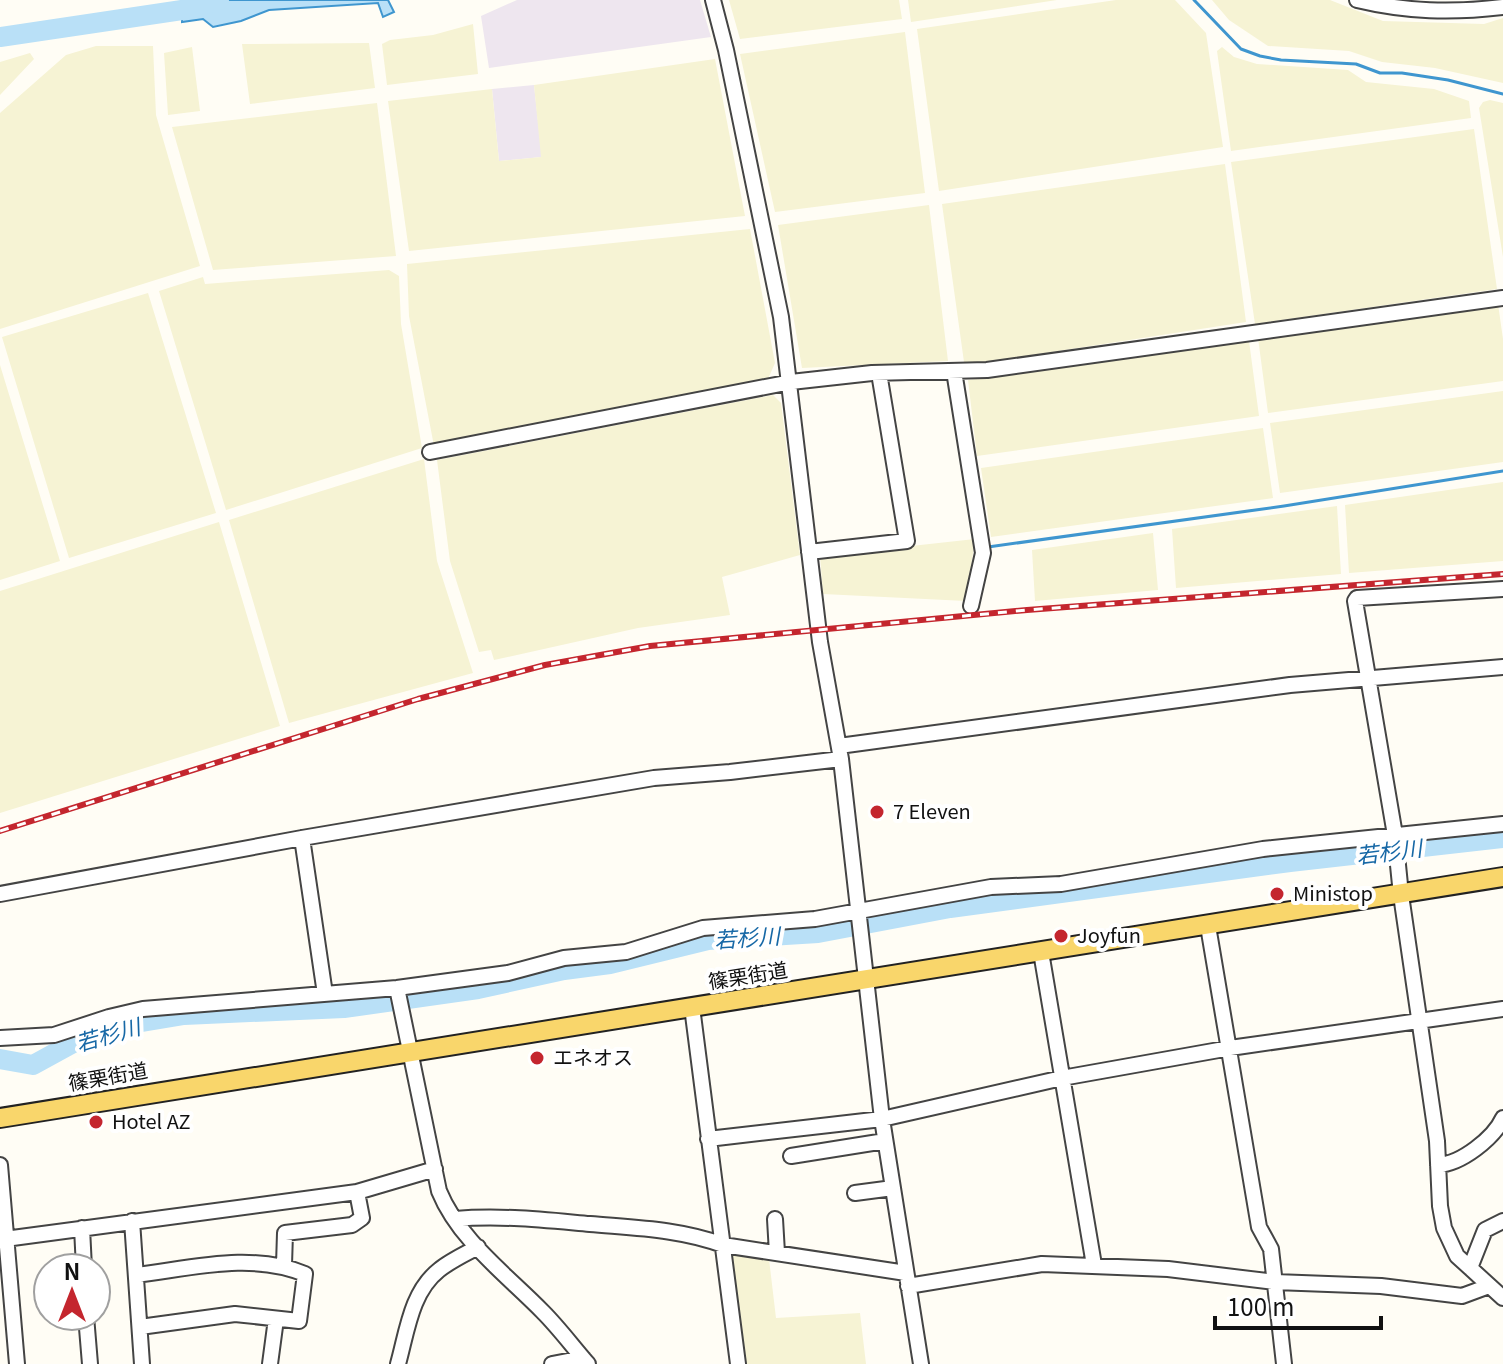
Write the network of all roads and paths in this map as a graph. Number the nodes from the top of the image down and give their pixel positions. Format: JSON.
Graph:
{"nodes":[{"id":1,"x":713,"y":0,"type":"edge"},
{"id":2,"x":1357,"y":0,"type":"edge"},
{"id":3,"x":1503,"y":7,"type":"edge"},
{"id":4,"x":1503,"y":298,"type":"edge"},
{"id":5,"x":954,"y":371,"type":"junction"},
{"id":6,"x":879,"y":373,"type":"junction"},
{"id":7,"x":791,"y":382,"type":"junction"},
{"id":8,"x":430,"y":452,"type":"dead end"},
{"id":9,"x":809,"y":552,"type":"junction"},
{"id":10,"x":1503,"y":589,"type":"edge"},
{"id":11,"x":971,"y":606,"type":"dead end"},
{"id":12,"x":1503,"y":667,"type":"edge"},
{"id":13,"x":1366,"y":677,"type":"junction"},
{"id":14,"x":840,"y":752,"type":"junction"},
{"id":15,"x":1503,"y":824,"type":"edge"},
{"id":16,"x":1395,"y":835,"type":"junction"},
{"id":17,"x":302,"y":838,"type":"junction"},
{"id":18,"x":1503,"y":877,"type":"edge"},
{"id":19,"x":0,"y":894,"type":"edge"},
{"id":20,"x":1401,"y":895,"type":"junction"},
{"id":21,"x":859,"y":911,"type":"junction"},
{"id":22,"x":1208,"y":926,"type":"junction"},
{"id":23,"x":1041,"y":952,"type":"junction"},
{"id":24,"x":865,"y":981,"type":"junction"},
{"id":25,"x":397,"y":988,"type":"junction"},
{"id":26,"x":325,"y":994,"type":"junction"},
{"id":27,"x":692,"y":1007,"type":"junction"},
{"id":28,"x":1503,"y":1009,"type":"edge"},
{"id":29,"x":1420,"y":1022,"type":"junction"},
{"id":30,"x":0,"y":1038,"type":"edge"},
{"id":31,"x":1230,"y":1048,"type":"junction"},
{"id":32,"x":411,"y":1052,"type":"junction"},
{"id":33,"x":1062,"y":1078,"type":"junction"},
{"id":34,"x":0,"y":1118,"type":"edge"},
{"id":35,"x":1503,"y":1118,"type":"edge"},
{"id":36,"x":882,"y":1119,"type":"junction"},
{"id":37,"x":708,"y":1139,"type":"junction"},
{"id":38,"x":885,"y":1141,"type":"junction"},
{"id":39,"x":791,"y":1156,"type":"dead end"},
{"id":40,"x":0,"y":1165,"type":"edge"},
{"id":41,"x":1438,"y":1165,"type":"junction"},
{"id":42,"x":435,"y":1169,"type":"junction"},
{"id":43,"x":893,"y":1188,"type":"junction"},
{"id":44,"x":357,"y":1192,"type":"junction"},
{"id":45,"x":855,"y":1193,"type":"dead end"},
{"id":46,"x":455,"y":1219,"type":"junction"},
{"id":47,"x":775,"y":1219,"type":"dead end"},
{"id":48,"x":132,"y":1221,"type":"junction"},
{"id":49,"x":1503,"y":1221,"type":"edge"},
{"id":50,"x":82,"y":1228,"type":"junction"},
{"id":51,"x":5,"y":1239,"type":"junction"},
{"id":52,"x":723,"y":1245,"type":"junction"},
{"id":53,"x":478,"y":1247,"type":"junction"},
{"id":54,"x":83,"y":1252,"type":"edge"},
{"id":55,"x":777,"y":1253,"type":"junction"},
{"id":56,"x":284,"y":1265,"type":"junction"},
{"id":57,"x":1094,"y":1265,"type":"junction"},
{"id":58,"x":1470,"y":1268,"type":"junction"},
{"id":59,"x":137,"y":1275,"type":"junction"},
{"id":60,"x":907,"y":1279,"type":"junction"},
{"id":61,"x":1275,"y":1282,"type":"junction"},
{"id":62,"x":1489,"y":1286,"type":"junction"},
{"id":63,"x":1503,"y":1298,"type":"edge"},
{"id":64,"x":276,"y":1319,"type":"junction"},
{"id":65,"x":140,"y":1327,"type":"junction"},
{"id":66,"x":87,"y":1332,"type":"edge"},
{"id":67,"x":585,"y":1361,"type":"edge"},
{"id":68,"x":17,"y":1364,"type":"edge"},
{"id":69,"x":90,"y":1364,"type":"edge"},
{"id":70,"x":142,"y":1364,"type":"edge"},
{"id":71,"x":270,"y":1364,"type":"edge"},
{"id":72,"x":398,"y":1364,"type":"edge"},
{"id":73,"x":552,"y":1364,"type":"edge"},
{"id":74,"x":738,"y":1364,"type":"edge"},
{"id":75,"x":921,"y":1364,"type":"edge"},
{"id":76,"x":1284,"y":1364,"type":"edge"}],
"edges":[{"from":1,"to":7,"type":"street"},
{"from":2,"to":3,"type":"street"},
{"from":4,"to":5,"type":"street"},
{"from":5,"to":6,"type":"street"},
{"from":5,"to":11,"type":"street"},
{"from":6,"to":7,"type":"street"},
{"from":6,"to":9,"type":"street"},
{"from":7,"to":8,"type":"street"},
{"from":7,"to":9,"type":"street"},
{"from":9,"to":14,"type":"street"},
{"from":10,"to":13,"type":"street"},
{"from":12,"to":13,"type":"street"},
{"from":13,"to":14,"type":"street"},
{"from":13,"to":16,"type":"street"},
{"from":14,"to":17,"type":"street"},
{"from":14,"to":21,"type":"street"},
{"from":15,"to":16,"type":"street"},
{"from":16,"to":20,"type":"street"},
{"from":16,"to":21,"type":"street"},
{"from":17,"to":19,"type":"street"},
{"from":17,"to":26,"type":"street"},
{"from":18,"to":20,"type":"main road","name":"篠栗街道"},
{"from":20,"to":22,"type":"main road","name":"篠栗街道"},
{"from":20,"to":29,"type":"street"},
{"from":21,"to":24,"type":"street"},
{"from":21,"to":25,"type":"street"},
{"from":22,"to":23,"type":"main road","name":"篠栗街道"},
{"from":22,"to":31,"type":"street"},
{"from":23,"to":24,"type":"main road","name":"篠栗街道"},
{"from":23,"to":33,"type":"street"},
{"from":24,"to":27,"type":"main road","name":"篠栗街道"},
{"from":24,"to":36,"type":"street"},
{"from":25,"to":26,"type":"street"},
{"from":25,"to":32,"type":"street"},
{"from":26,"to":30,"type":"street"},
{"from":27,"to":32,"type":"main road","name":"篠栗街道"},
{"from":27,"to":37,"type":"street"},
{"from":28,"to":29,"type":"street"},
{"from":29,"to":31,"type":"street"},
{"from":29,"to":41,"type":"street"},
{"from":31,"to":33,"type":"street"},
{"from":31,"to":61,"type":"street"},
{"from":32,"to":34,"type":"main road","name":"篠栗街道"},
{"from":32,"to":42,"type":"street"},
{"from":33,"to":36,"type":"street"},
{"from":33,"to":57,"type":"street"},
{"from":35,"to":41,"type":"street"},
{"from":36,"to":37,"type":"street"},
{"from":36,"to":38,"type":"street"},
{"from":37,"to":52,"type":"street"},
{"from":38,"to":39,"type":"street"},
{"from":38,"to":43,"type":"street"},
{"from":40,"to":51,"type":"street"},
{"from":41,"to":58,"type":"street"},
{"from":42,"to":44,"type":"street"},
{"from":42,"to":46,"type":"street"},
{"from":43,"to":45,"type":"street"},
{"from":43,"to":60,"type":"street"},
{"from":44,"to":48,"type":"street"},
{"from":44,"to":56,"type":"street"},
{"from":46,"to":52,"type":"street"},
{"from":46,"to":53,"type":"street"},
{"from":47,"to":55,"type":"street"},
{"from":48,"to":50,"type":"street"},
{"from":48,"to":59,"type":"street"},
{"from":49,"to":58,"type":"street"},
{"from":50,"to":51,"type":"street"},
{"from":50,"to":54,"type":"street"},
{"from":51,"to":68,"type":"street"},
{"from":52,"to":55,"type":"street"},
{"from":52,"to":74,"type":"street"},
{"from":53,"to":67,"type":"street"},
{"from":53,"to":72,"type":"street"},
{"from":55,"to":60,"type":"street"},
{"from":56,"to":59,"type":"street"},
{"from":56,"to":64,"type":"street"},
{"from":57,"to":60,"type":"street"},
{"from":57,"to":61,"type":"street"},
{"from":58,"to":62,"type":"street"},
{"from":59,"to":65,"type":"street"},
{"from":60,"to":75,"type":"street"},
{"from":61,"to":62,"type":"street"},
{"from":61,"to":76,"type":"street"},
{"from":62,"to":63,"type":"street"},
{"from":64,"to":65,"type":"street"},
{"from":64,"to":71,"type":"street"},
{"from":65,"to":70,"type":"street"},
{"from":66,"to":69,"type":"street"},
{"from":67,"to":73,"type":"street"}]}
